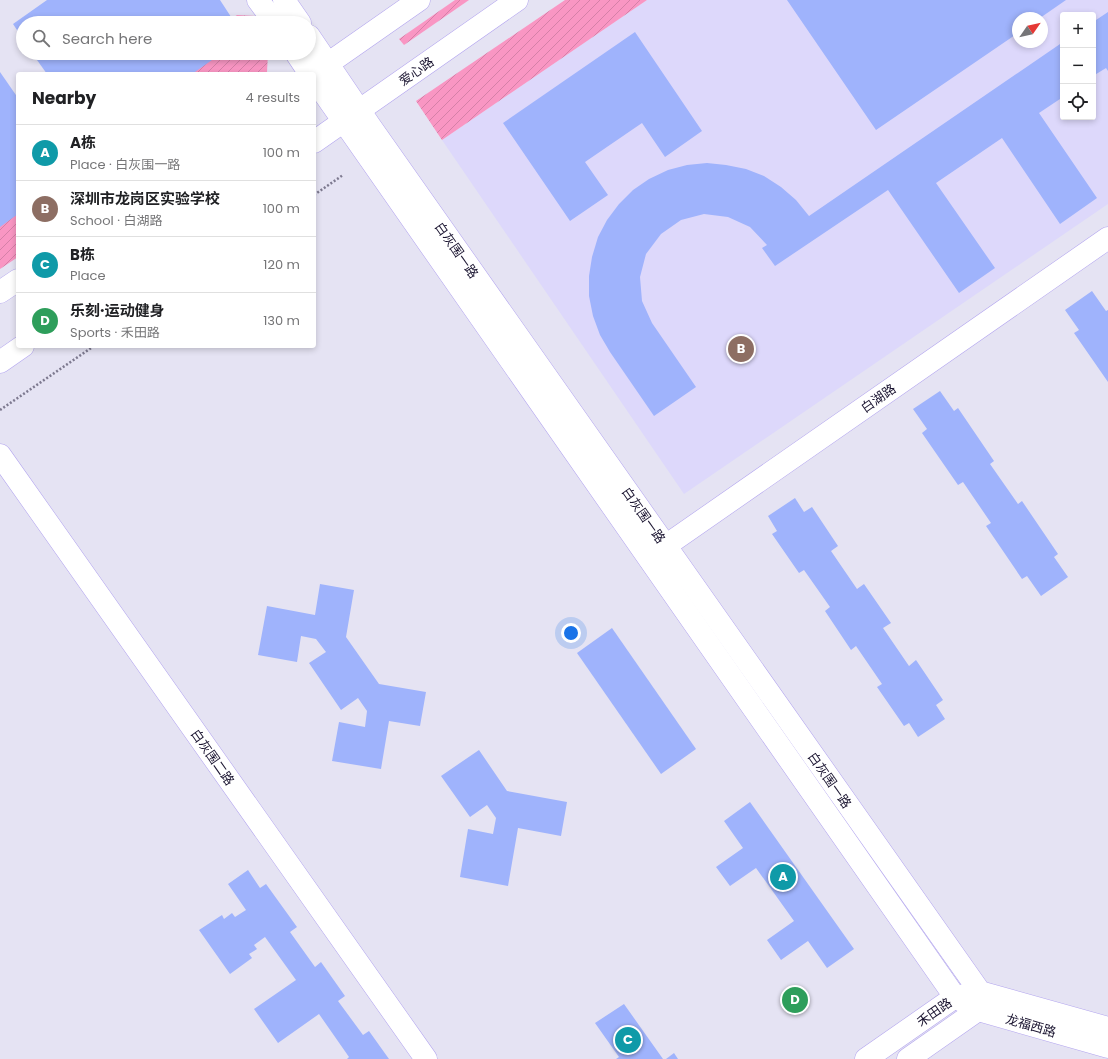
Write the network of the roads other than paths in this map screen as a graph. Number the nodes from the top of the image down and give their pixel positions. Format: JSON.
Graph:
{"nodes":[{"id":1,"x":258,"y":0,"type":"edge"},
{"id":2,"x":284,"y":0,"type":"edge"},
{"id":3,"x":418,"y":0,"type":"edge"},
{"id":4,"x":517,"y":0,"type":"edge"},
{"id":5,"x":270,"y":16,"type":"edge"},
{"id":6,"x":295,"y":16,"type":"edge"},
{"id":7,"x":303,"y":60,"type":"edge"},
{"id":8,"x":314,"y":60,"type":"edge"},
{"id":9,"x":315,"y":72,"type":"edge"},
{"id":10,"x":316,"y":72,"type":"edge"},
{"id":11,"x":316,"y":73,"type":"edge"},
{"id":12,"x":352,"y":116,"type":"junction"},
{"id":13,"x":316,"y":141,"type":"edge"},
{"id":14,"x":1108,"y":238,"type":"edge"},
{"id":15,"x":16,"y":281,"type":"edge"},
{"id":16,"x":0,"y":292,"type":"edge"},
{"id":17,"x":20,"y":348,"type":"edge"},
{"id":18,"x":0,"y":362,"type":"edge"},
{"id":19,"x":0,"y":455,"type":"edge"},
{"id":20,"x":657,"y":552,"type":"junction"},
{"id":21,"x":956,"y":997,"type":"junction"},
{"id":22,"x":979,"y":1001,"type":"junction"},
{"id":23,"x":1108,"y":1028,"type":"edge"},
{"id":24,"x":1108,"y":1047,"type":"edge"},
{"id":25,"x":426,"y":1059,"type":"edge"},
{"id":26,"x":866,"y":1059,"type":"edge"},
{"id":27,"x":908,"y":1059,"type":"edge"}],
"edges":[{"from":1,"to":5,"type":"street"},
{"from":2,"to":6,"type":"street"},
{"from":3,"to":11,"type":"street"},
{"from":4,"to":12,"type":"street","name":"爱心路"},
{"from":7,"to":9,"type":"street","name":"白灰围一路"},
{"from":8,"to":10,"type":"street","name":"白灰围一路"},
{"from":11,"to":12,"type":"street","name":"白灰围一路"},
{"from":12,"to":13,"type":"street","name":"爱心路"},
{"from":12,"to":20,"type":"street","name":"白灰围一路"},
{"from":14,"to":20,"type":"street","name":"白湖路"},
{"from":15,"to":16,"type":"street"},
{"from":17,"to":18,"type":"street"},
{"from":19,"to":25,"type":"street","name":"白灰围二路"},
{"from":20,"to":21,"type":"street","name":"白灰围一路"},
{"from":20,"to":22,"type":"street","name":"白灰围一路"},
{"from":21,"to":22,"type":"street","name":"禾田路"},
{"from":21,"to":26,"type":"street","name":"禾田路"},
{"from":22,"to":23,"type":"street","name":"龙福西路"},
{"from":22,"to":24,"type":"street","name":"龙福西路"},
{"from":22,"to":27,"type":"street","name":"禾田路"}]}
